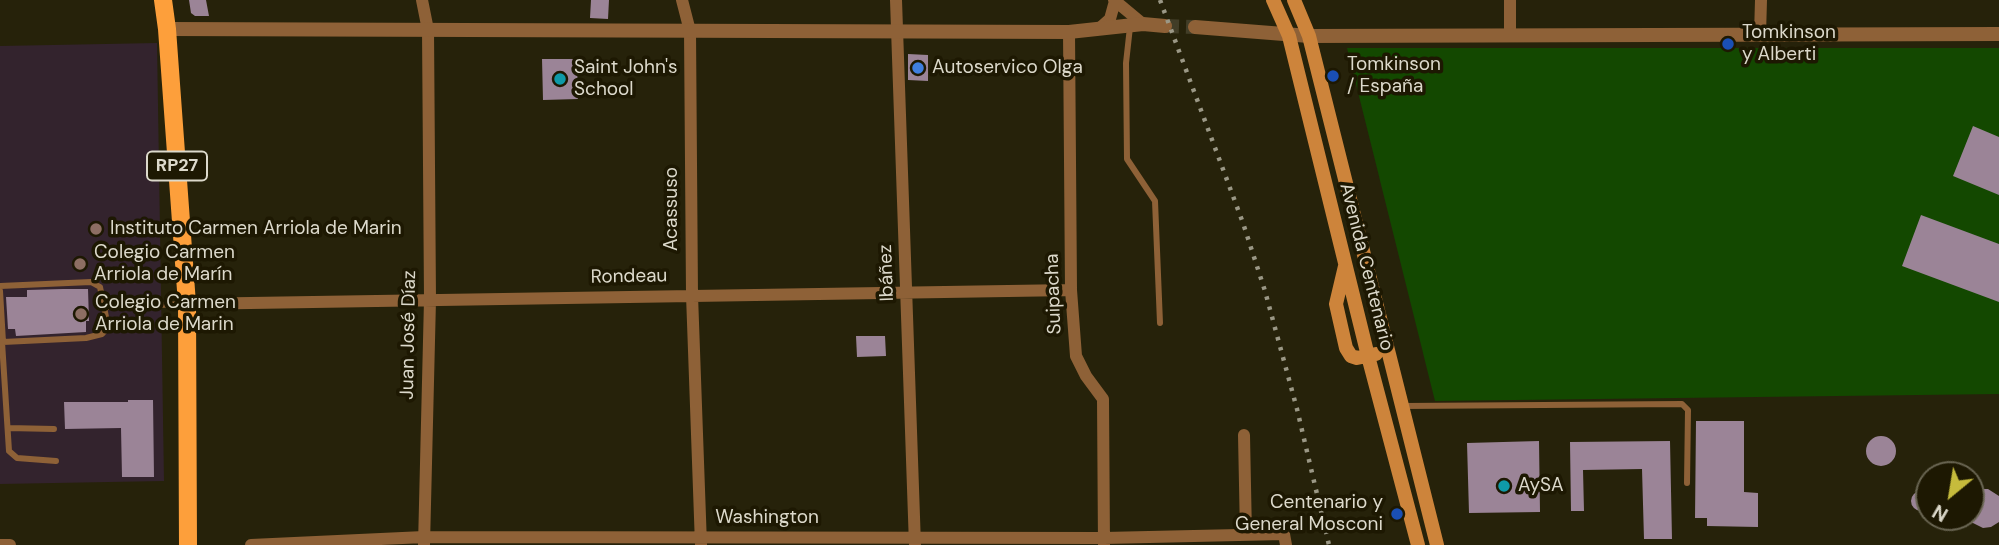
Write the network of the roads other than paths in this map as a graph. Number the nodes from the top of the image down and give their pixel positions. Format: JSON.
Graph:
{"nodes":[{"id":1,"x":163,"y":0,"type":"edge"},
{"id":2,"x":422,"y":0,"type":"edge"},
{"id":3,"x":682,"y":0,"type":"edge"},
{"id":4,"x":896,"y":0,"type":"edge"},
{"id":5,"x":1273,"y":0,"type":"edge"},
{"id":6,"x":1294,"y":0,"type":"edge"},
{"id":7,"x":1510,"y":0,"type":"edge"},
{"id":8,"x":1761,"y":0,"type":"edge"},
{"id":9,"x":1115,"y":1,"type":"edge"},
{"id":10,"x":1137,"y":25,"type":"junction"},
{"id":11,"x":1165,"y":26,"type":"tunnel mouth"},
{"id":12,"x":1101,"y":27,"type":"junction"},
{"id":13,"x":1195,"y":27,"type":"tunnel mouth"},
{"id":14,"x":167,"y":29,"type":"junction"},
{"id":15,"x":428,"y":30,"type":"junction"},
{"id":16,"x":690,"y":31,"type":"junction"},
{"id":17,"x":897,"y":31,"type":"junction"},
{"id":18,"x":1069,"y":32,"type":"junction"},
{"id":19,"x":1999,"y":34,"type":"edge"},
{"id":20,"x":1510,"y":35,"type":"junction"},
{"id":21,"x":1760,"y":35,"type":"junction"},
{"id":22,"x":1289,"y":36,"type":"junction"},
{"id":23,"x":1309,"y":36,"type":"junction"},
{"id":24,"x":0,"y":289,"type":"edge"},
{"id":25,"x":1071,"y":290,"type":"junction"},
{"id":26,"x":907,"y":292,"type":"junction"},
{"id":27,"x":692,"y":295,"type":"junction"},
{"id":28,"x":430,"y":300,"type":"junction"},
{"id":29,"x":187,"y":304,"type":"junction"},
{"id":30,"x":105,"y":307,"type":"junction"},
{"id":31,"x":1160,"y":323,"type":"dead end"},
{"id":32,"x":2,"y":342,"type":"edge"},
{"id":33,"x":1389,"y":351,"type":"junction"},
{"id":34,"x":1368,"y":356,"type":"junction"},
{"id":35,"x":1403,"y":406,"type":"junction"},
{"id":36,"x":8,"y":428,"type":"junction"},
{"id":37,"x":54,"y":429,"type":"dead end"},
{"id":38,"x":1244,"y":435,"type":"dead end"},
{"id":39,"x":56,"y":461,"type":"dead end"},
{"id":40,"x":1687,"y":483,"type":"dead end"},
{"id":41,"x":1246,"y":535,"type":"junction"},
{"id":42,"x":1285,"y":539,"type":"edge"},
{"id":43,"x":424,"y":541,"type":"edge"},
{"id":44,"x":701,"y":541,"type":"edge"},
{"id":45,"x":1104,"y":541,"type":"edge"},
{"id":46,"x":915,"y":542,"type":"edge"},
{"id":47,"x":0,"y":545,"type":"edge"},
{"id":48,"x":10,"y":545,"type":"edge"},
{"id":49,"x":188,"y":545,"type":"edge"},
{"id":50,"x":250,"y":545,"type":"edge"},
{"id":51,"x":1418,"y":545,"type":"edge"},
{"id":52,"x":1437,"y":545,"type":"edge"}],
"edges":[{"from":1,"to":14,"type":"main road","number":"RP27"},
{"from":2,"to":15,"type":"street","name":"Juan José Díaz"},
{"from":3,"to":16,"type":"street","name":"Acassuso"},
{"from":4,"to":17,"type":"street","name":"Ibáñez"},
{"from":5,"to":22,"type":"main road","name":"Avenida Centenario"},
{"from":6,"to":23,"type":"main road","name":"Avenida Centenario"},
{"from":7,"to":20,"type":"street"},
{"from":8,"to":21,"type":"street"},
{"from":9,"to":10,"type":"street"},
{"from":9,"to":12,"type":"street"},
{"from":10,"to":11,"type":"street"},
{"from":10,"to":12,"type":"street"},
{"from":10,"to":31,"type":"lane"},
{"from":12,"to":18,"type":"street"},
{"from":13,"to":22,"type":"street"},
{"from":14,"to":15,"type":"street"},
{"from":14,"to":29,"type":"main road","number":"RP27"},
{"from":15,"to":16,"type":"street"},
{"from":15,"to":28,"type":"street","name":"Juan José Díaz"},
{"from":16,"to":17,"type":"street"},
{"from":16,"to":27,"type":"street","name":"Acassuso"},
{"from":17,"to":18,"type":"street"},
{"from":17,"to":26,"type":"street","name":"Ibáñez"},
{"from":18,"to":25,"type":"street","name":"Suipacha"},
{"from":19,"to":21,"type":"street"},
{"from":20,"to":21,"type":"street"},
{"from":20,"to":23,"type":"street"},
{"from":22,"to":23,"type":"street"},
{"from":22,"to":34,"type":"main road","name":"Avenida Centenario"},
{"from":23,"to":33,"type":"main road","name":"Avenida Centenario"},
{"from":24,"to":30,"type":"lane"},
{"from":24,"to":32,"type":"lane"},
{"from":25,"to":26,"type":"street","name":"Rondeau"},
{"from":25,"to":45,"type":"street","name":"Suipacha"},
{"from":26,"to":27,"type":"street","name":"Rondeau"},
{"from":26,"to":46,"type":"street","name":"Ibáñez"},
{"from":27,"to":28,"type":"street","name":"Rondeau"},
{"from":27,"to":44,"type":"street","name":"Acassuso"},
{"from":28,"to":29,"type":"street","name":"Rondeau"},
{"from":28,"to":43,"type":"street","name":"Juan José Díaz"},
{"from":29,"to":30,"type":"lane"},
{"from":29,"to":49,"type":"main road","number":"RP27"},
{"from":30,"to":32,"type":"lane"},
{"from":32,"to":36,"type":"lane"},
{"from":33,"to":34,"type":"main road"},
{"from":33,"to":35,"type":"main road","name":"Avenida Centenario"},
{"from":34,"to":51,"type":"main road","name":"Avenida Centenario"},
{"from":35,"to":40,"type":"lane"},
{"from":35,"to":52,"type":"main road","name":"Avenida Centenario"},
{"from":36,"to":37,"type":"lane"},
{"from":36,"to":39,"type":"lane"},
{"from":38,"to":41,"type":"street"},
{"from":41,"to":42,"type":"street","name":"Washington"},
{"from":41,"to":45,"type":"street","name":"Washington"},
{"from":43,"to":44,"type":"street","name":"Washington"},
{"from":43,"to":50,"type":"street","name":"Washington"},
{"from":44,"to":46,"type":"street","name":"Washington"},
{"from":45,"to":46,"type":"street","name":"Washington"},
{"from":47,"to":48,"type":"street"}]}
